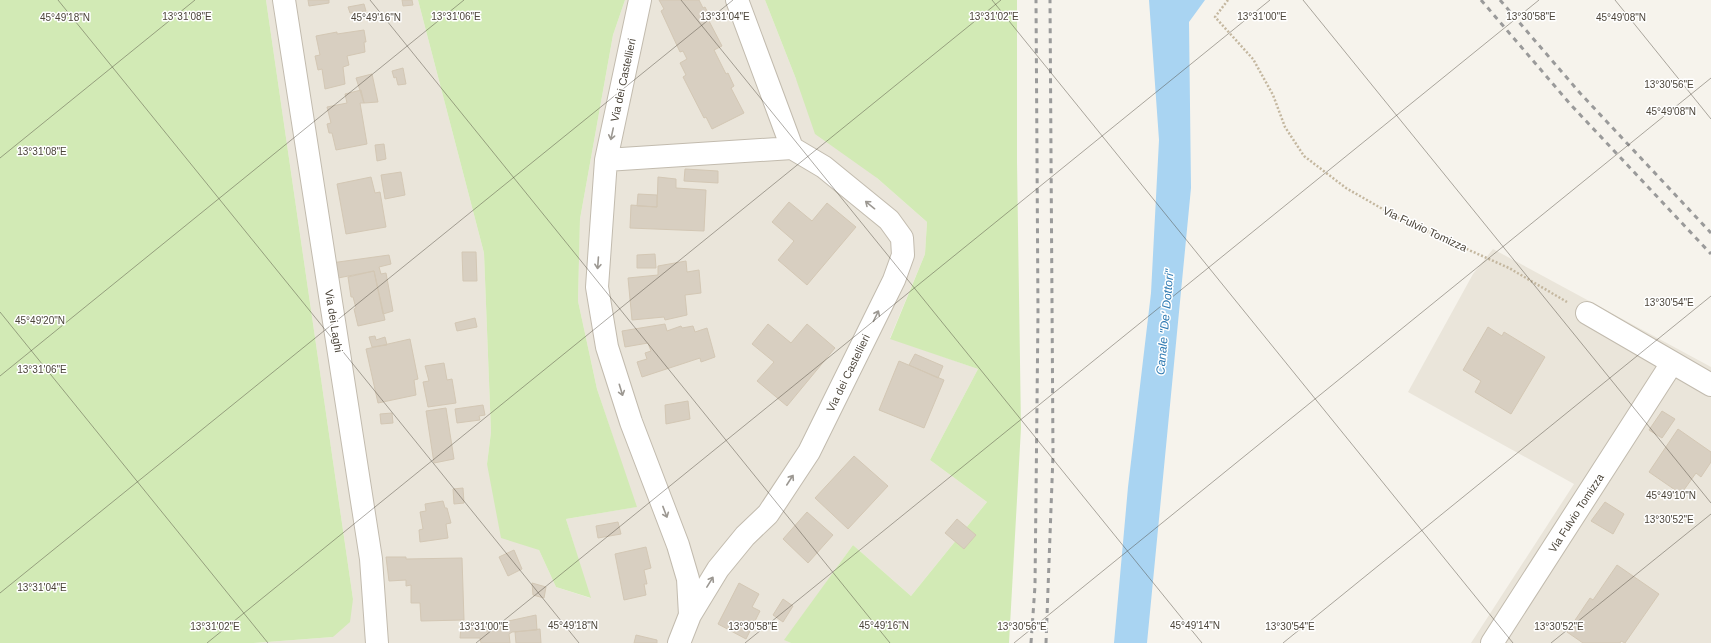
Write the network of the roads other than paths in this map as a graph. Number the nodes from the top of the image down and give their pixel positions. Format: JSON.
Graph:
{"nodes":[{"id":1,"x":284,"y":0,"type":"edge"},
{"id":2,"x":640,"y":0,"type":"edge"},
{"id":3,"x":738,"y":0,"type":"edge"},
{"id":4,"x":792,"y":148,"type":"junction"},
{"id":5,"x":606,"y":160,"type":"junction"},
{"id":6,"x":1587,"y":313,"type":"road end"},
{"id":7,"x":1672,"y":363,"type":"junction"},
{"id":8,"x":1711,"y":385,"type":"edge"},
{"id":9,"x":690,"y":615,"type":"junction"},
{"id":10,"x":376,"y":643,"type":"edge"},
{"id":11,"x":679,"y":643,"type":"edge"},
{"id":12,"x":1492,"y":643,"type":"edge"}],
"edges":[{"from":1,"to":10,"type":"street","name":"Via dei Laghi"},
{"from":2,"to":5,"type":"street","name":"Via dei Castellieri","one_way":true},
{"from":3,"to":4,"type":"street"},
{"from":4,"to":5,"type":"street"},
{"from":9,"to":4,"type":"street","name":"Via dei Castellieri","one_way":true},
{"from":5,"to":9,"type":"street","name":"Via dei Castellieri","one_way":true},
{"from":6,"to":7,"type":"street"},
{"from":7,"to":8,"type":"street"},
{"from":7,"to":12,"type":"street","name":"Via Fulvio Tomizza"},
{"from":9,"to":11,"type":"street","name":"Via dei Castellieri"}]}
